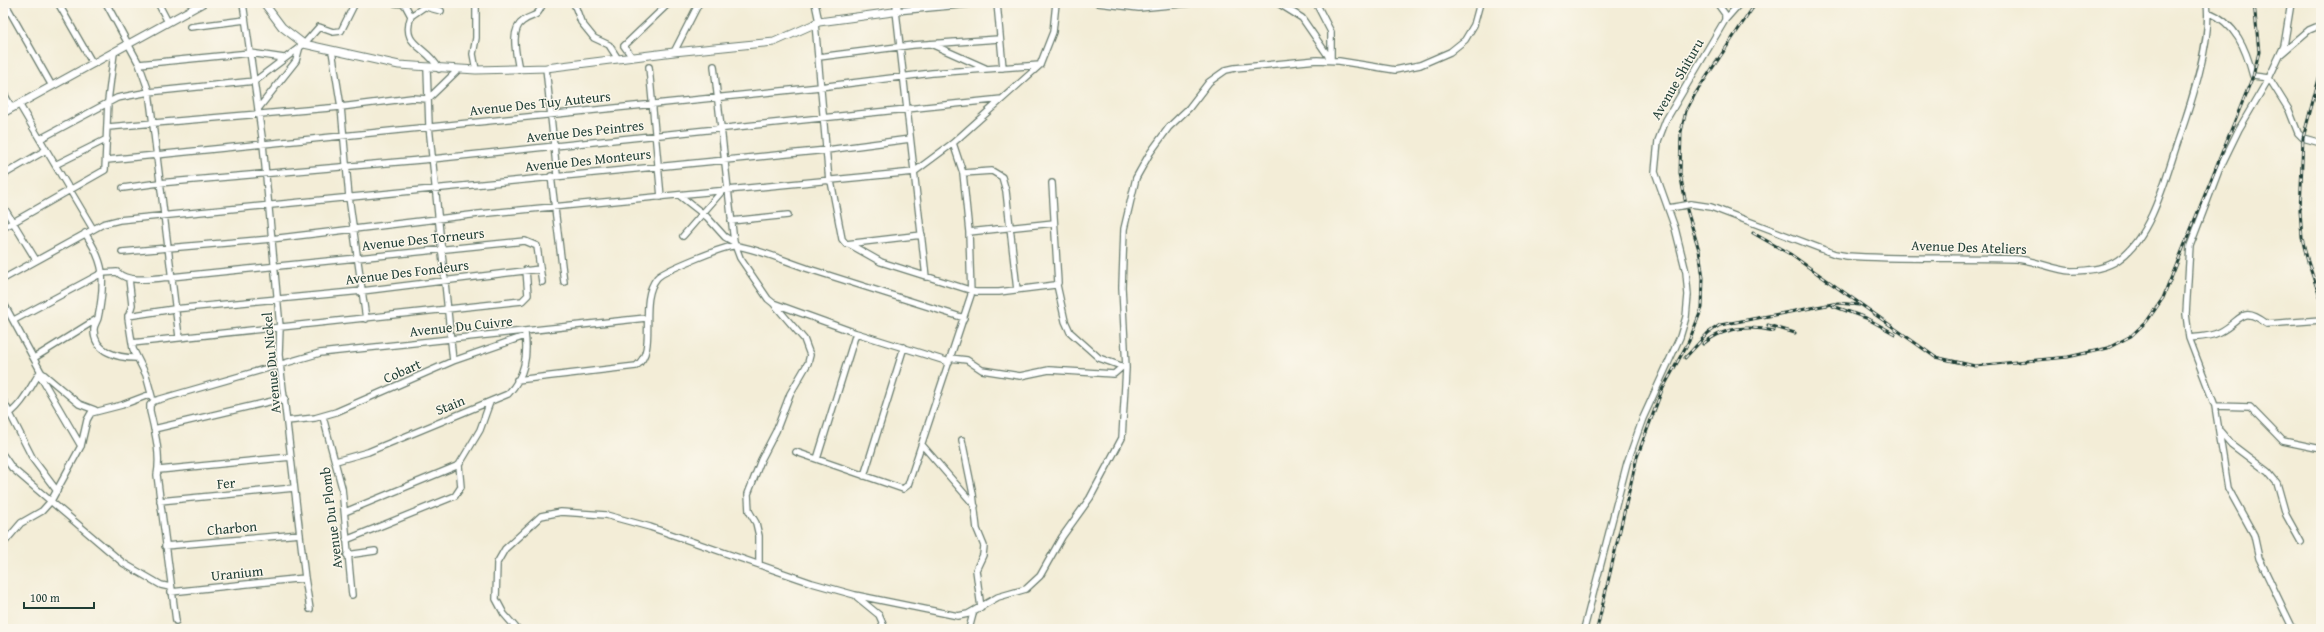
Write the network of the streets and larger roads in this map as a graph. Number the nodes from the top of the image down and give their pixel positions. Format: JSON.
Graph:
{"nodes":[{"id":1,"x":5,"y":3,"type":"edge"},
{"id":2,"x":58,"y":3,"type":"edge"},
{"id":3,"x":106,"y":3,"type":"edge"},
{"id":4,"x":158,"y":3,"type":"edge"},
{"id":5,"x":203,"y":3,"type":"edge"},
{"id":6,"x":243,"y":3,"type":"edge"},
{"id":7,"x":264,"y":3,"type":"edge"},
{"id":8,"x":355,"y":3,"type":"edge"},
{"id":9,"x":394,"y":3,"type":"edge"},
{"id":10,"x":476,"y":3,"type":"edge"},
{"id":11,"x":543,"y":3,"type":"edge"},
{"id":12,"x":574,"y":3,"type":"edge"},
{"id":13,"x":669,"y":3,"type":"edge"},
{"id":14,"x":699,"y":3,"type":"edge"},
{"id":15,"x":815,"y":3,"type":"edge"},
{"id":16,"x":897,"y":3,"type":"edge"},
{"id":17,"x":981,"y":3,"type":"edge"},
{"id":18,"x":997,"y":3,"type":"edge"},
{"id":19,"x":1056,"y":3,"type":"edge"},
{"id":20,"x":1098,"y":3,"type":"edge"},
{"id":21,"x":1191,"y":3,"type":"edge"},
{"id":22,"x":1278,"y":3,"type":"edge"},
{"id":23,"x":1316,"y":3,"type":"edge"},
{"id":24,"x":1480,"y":3,"type":"edge"},
{"id":25,"x":1717,"y":3,"type":"edge"},
{"id":26,"x":1740,"y":3,"type":"edge"},
{"id":27,"x":2207,"y":3,"type":"edge"},
{"id":28,"x":2291,"y":3,"type":"edge"},
{"id":29,"x":404,"y":4,"type":"edge"},
{"id":30,"x":428,"y":5,"type":"edge"},
{"id":31,"x":441,"y":11,"type":"dead end"},
{"id":32,"x":896,"y":11,"type":"junction"},
{"id":33,"x":2208,"y":12,"type":"junction"},
{"id":34,"x":411,"y":16,"type":"junction"},
{"id":35,"x":245,"y":20,"type":"junction"},
{"id":36,"x":1725,"y":20,"type":"junction"},
{"id":37,"x":168,"y":22,"type":"junction"},
{"id":38,"x":817,"y":23,"type":"junction"},
{"id":39,"x":2321,"y":24,"type":"edge"},
{"id":40,"x":190,"y":27,"type":"dead end"},
{"id":41,"x":999,"y":39,"type":"junction"},
{"id":42,"x":130,"y":44,"type":"junction"},
{"id":43,"x":930,"y":44,"type":"junction"},
{"id":44,"x":302,"y":45,"type":"junction"},
{"id":45,"x":900,"y":47,"type":"junction"},
{"id":46,"x":332,"y":51,"type":"junction"},
{"id":47,"x":674,"y":52,"type":"junction"},
{"id":48,"x":114,"y":53,"type":"junction"},
{"id":49,"x":250,"y":53,"type":"junction"},
{"id":50,"x":2280,"y":54,"type":"junction"},
{"id":51,"x":632,"y":57,"type":"junction"},
{"id":52,"x":819,"y":57,"type":"junction"},
{"id":53,"x":284,"y":58,"type":"junction"},
{"id":54,"x":618,"y":59,"type":"junction"},
{"id":55,"x":1332,"y":60,"type":"junction"},
{"id":56,"x":93,"y":64,"type":"junction"},
{"id":57,"x":139,"y":64,"type":"junction"},
{"id":58,"x":1040,"y":65,"type":"junction"},
{"id":59,"x":714,"y":66,"type":"dead end"},
{"id":60,"x":649,"y":67,"type":"dead end"},
{"id":61,"x":427,"y":68,"type":"junction"},
{"id":62,"x":546,"y":68,"type":"junction"},
{"id":63,"x":1003,"y":68,"type":"junction"},
{"id":64,"x":439,"y":69,"type":"junction"},
{"id":65,"x":458,"y":70,"type":"junction"},
{"id":66,"x":476,"y":70,"type":"junction"},
{"id":67,"x":519,"y":70,"type":"junction"},
{"id":68,"x":987,"y":70,"type":"junction"},
{"id":69,"x":903,"y":76,"type":"junction"},
{"id":70,"x":2269,"y":78,"type":"junction"},
{"id":71,"x":255,"y":81,"type":"junction"},
{"id":72,"x":52,"y":86,"type":"junction"},
{"id":73,"x":820,"y":87,"type":"junction"},
{"id":74,"x":3,"y":92,"type":"edge"},
{"id":75,"x":149,"y":92,"type":"junction"},
{"id":76,"x":718,"y":97,"type":"junction"},
{"id":77,"x":428,"y":99,"type":"junction"},
{"id":78,"x":1002,"y":99,"type":"junction"},
{"id":79,"x":108,"y":101,"type":"junction"},
{"id":80,"x":653,"y":104,"type":"junction"},
{"id":81,"x":16,"y":106,"type":"junction"},
{"id":82,"x":341,"y":107,"type":"junction"},
{"id":83,"x":907,"y":108,"type":"junction"},
{"id":84,"x":258,"y":111,"type":"junction"},
{"id":85,"x":3,"y":113,"type":"edge"},
{"id":86,"x":550,"y":114,"type":"junction"},
{"id":87,"x":824,"y":118,"type":"junction"},
{"id":88,"x":153,"y":122,"type":"junction"},
{"id":89,"x":429,"y":126,"type":"junction"},
{"id":90,"x":108,"y":127,"type":"junction"},
{"id":91,"x":722,"y":128,"type":"junction"},
{"id":92,"x":344,"y":135,"type":"junction"},
{"id":93,"x":656,"y":135,"type":"junction"},
{"id":94,"x":40,"y":139,"type":"junction"},
{"id":95,"x":107,"y":139,"type":"junction"},
{"id":96,"x":910,"y":139,"type":"junction"},
{"id":97,"x":2321,"y":143,"type":"edge"},
{"id":98,"x":263,"y":144,"type":"junction"},
{"id":99,"x":953,"y":144,"type":"junction"},
{"id":100,"x":554,"y":146,"type":"junction"},
{"id":101,"x":46,"y":150,"type":"junction"},
{"id":102,"x":827,"y":150,"type":"junction"},
{"id":103,"x":156,"y":153,"type":"junction"},
{"id":104,"x":725,"y":158,"type":"junction"},
{"id":105,"x":432,"y":159,"type":"junction"},
{"id":106,"x":107,"y":160,"type":"junction"},
{"id":107,"x":347,"y":165,"type":"junction"},
{"id":108,"x":55,"y":166,"type":"junction"},
{"id":109,"x":658,"y":166,"type":"junction"},
{"id":110,"x":914,"y":172,"type":"junction"},
{"id":111,"x":963,"y":173,"type":"junction"},
{"id":112,"x":3,"y":175,"type":"edge"},
{"id":113,"x":266,"y":175,"type":"junction"},
{"id":114,"x":554,"y":176,"type":"junction"},
{"id":115,"x":830,"y":181,"type":"junction"},
{"id":116,"x":159,"y":182,"type":"junction"},
{"id":117,"x":1052,"y":183,"type":"dead end"},
{"id":118,"x":123,"y":188,"type":"dead end"},
{"id":119,"x":435,"y":188,"type":"junction"},
{"id":120,"x":725,"y":189,"type":"junction"},
{"id":121,"x":70,"y":191,"type":"junction"},
{"id":122,"x":679,"y":195,"type":"junction"},
{"id":123,"x":349,"y":197,"type":"junction"},
{"id":124,"x":661,"y":197,"type":"junction"},
{"id":125,"x":3,"y":206,"type":"edge"},
{"id":126,"x":268,"y":206,"type":"junction"},
{"id":127,"x":554,"y":207,"type":"junction"},
{"id":128,"x":1668,"y":208,"type":"junction"},
{"id":129,"x":703,"y":214,"type":"junction"},
{"id":130,"x":788,"y":215,"type":"dead end"},
{"id":131,"x":164,"y":216,"type":"junction"},
{"id":132,"x":439,"y":218,"type":"junction"},
{"id":133,"x":731,"y":221,"type":"junction"},
{"id":134,"x":13,"y":222,"type":"junction"},
{"id":135,"x":1054,"y":223,"type":"junction"},
{"id":136,"x":1010,"y":227,"type":"junction"},
{"id":137,"x":3,"y":228,"type":"edge"},
{"id":138,"x":354,"y":228,"type":"junction"},
{"id":139,"x":94,"y":229,"type":"junction"},
{"id":140,"x":969,"y":232,"type":"junction"},
{"id":141,"x":85,"y":233,"type":"junction"},
{"id":142,"x":922,"y":235,"type":"junction"},
{"id":143,"x":683,"y":236,"type":"dead end"},
{"id":144,"x":271,"y":238,"type":"junction"},
{"id":145,"x":735,"y":244,"type":"junction"},
{"id":146,"x":849,"y":244,"type":"junction"},
{"id":147,"x":167,"y":246,"type":"junction"},
{"id":148,"x":441,"y":250,"type":"junction"},
{"id":149,"x":122,"y":252,"type":"dead end"},
{"id":150,"x":358,"y":258,"type":"junction"},
{"id":151,"x":36,"y":260,"type":"junction"},
{"id":152,"x":274,"y":267,"type":"junction"},
{"id":153,"x":540,"y":269,"type":"junction"},
{"id":154,"x":526,"y":270,"type":"junction"},
{"id":155,"x":102,"y":273,"type":"junction"},
{"id":156,"x":926,"y":277,"type":"junction"},
{"id":157,"x":3,"y":278,"type":"edge"},
{"id":158,"x":171,"y":278,"type":"junction"},
{"id":159,"x":129,"y":279,"type":"junction"},
{"id":160,"x":444,"y":280,"type":"junction"},
{"id":161,"x":542,"y":282,"type":"dead end"},
{"id":162,"x":564,"y":282,"type":"dead end"},
{"id":163,"x":1057,"y":284,"type":"junction"},
{"id":164,"x":970,"y":290,"type":"junction"},
{"id":165,"x":1016,"y":290,"type":"junction"},
{"id":166,"x":362,"y":291,"type":"junction"},
{"id":167,"x":277,"y":299,"type":"junction"},
{"id":168,"x":3,"y":302,"type":"edge"},
{"id":169,"x":773,"y":303,"type":"junction"},
{"id":170,"x":174,"y":309,"type":"junction"},
{"id":171,"x":447,"y":310,"type":"junction"},
{"id":172,"x":128,"y":316,"type":"junction"},
{"id":173,"x":98,"y":318,"type":"junction"},
{"id":174,"x":646,"y":318,"type":"junction"},
{"id":175,"x":964,"y":318,"type":"junction"},
{"id":176,"x":14,"y":320,"type":"junction"},
{"id":177,"x":366,"y":320,"type":"junction"},
{"id":178,"x":2321,"y":320,"type":"edge"},
{"id":179,"x":280,"y":327,"type":"junction"},
{"id":180,"x":525,"y":333,"type":"junction"},
{"id":181,"x":856,"y":333,"type":"junction"},
{"id":182,"x":179,"y":337,"type":"junction"},
{"id":183,"x":2190,"y":338,"type":"junction"},
{"id":184,"x":450,"y":340,"type":"junction"},
{"id":185,"x":132,"y":343,"type":"junction"},
{"id":186,"x":904,"y":347,"type":"junction"},
{"id":187,"x":34,"y":358,"type":"junction"},
{"id":188,"x":136,"y":358,"type":"junction"},
{"id":189,"x":950,"y":360,"type":"junction"},
{"id":190,"x":453,"y":361,"type":"junction"},
{"id":191,"x":280,"y":365,"type":"junction"},
{"id":192,"x":1124,"y":367,"type":"junction"},
{"id":193,"x":40,"y":373,"type":"junction"},
{"id":194,"x":517,"y":380,"type":"junction"},
{"id":195,"x":151,"y":394,"type":"junction"},
{"id":196,"x":285,"y":398,"type":"junction"},
{"id":197,"x":3,"y":400,"type":"edge"},
{"id":198,"x":154,"y":401,"type":"junction"},
{"id":199,"x":490,"y":402,"type":"junction"},
{"id":200,"x":2215,"y":406,"type":"junction"},
{"id":201,"x":94,"y":410,"type":"junction"},
{"id":202,"x":10,"y":414,"type":"junction"},
{"id":203,"x":324,"y":417,"type":"junction"},
{"id":204,"x":3,"y":418,"type":"edge"},
{"id":205,"x":287,"y":421,"type":"junction"},
{"id":206,"x":154,"y":429,"type":"junction"},
{"id":207,"x":2220,"y":431,"type":"junction"},
{"id":208,"x":962,"y":440,"type":"dead end"},
{"id":209,"x":81,"y":446,"type":"junction"},
{"id":210,"x":923,"y":446,"type":"junction"},
{"id":211,"x":2321,"y":449,"type":"edge"},
{"id":212,"x":796,"y":452,"type":"dead end"},
{"id":213,"x":3,"y":455,"type":"edge"},
{"id":214,"x":292,"y":457,"type":"junction"},
{"id":215,"x":817,"y":459,"type":"junction"},
{"id":216,"x":336,"y":461,"type":"junction"},
{"id":217,"x":459,"y":465,"type":"junction"},
{"id":218,"x":159,"y":470,"type":"junction"},
{"id":219,"x":864,"y":476,"type":"junction"},
{"id":220,"x":294,"y":488,"type":"junction"},
{"id":221,"x":57,"y":491,"type":"junction"},
{"id":222,"x":52,"y":501,"type":"junction"},
{"id":223,"x":160,"y":501,"type":"junction"},
{"id":224,"x":975,"y":506,"type":"junction"},
{"id":225,"x":345,"y":512,"type":"junction"},
{"id":226,"x":300,"y":534,"type":"junction"},
{"id":227,"x":346,"y":540,"type":"junction"},
{"id":228,"x":2301,"y":542,"type":"dead end"},
{"id":229,"x":3,"y":544,"type":"edge"},
{"id":230,"x":165,"y":546,"type":"junction"},
{"id":231,"x":374,"y":551,"type":"dead end"},
{"id":232,"x":347,"y":555,"type":"junction"},
{"id":233,"x":758,"y":564,"type":"junction"},
{"id":234,"x":305,"y":578,"type":"junction"},
{"id":235,"x":171,"y":590,"type":"junction"},
{"id":236,"x":352,"y":595,"type":"dead end"},
{"id":237,"x":855,"y":595,"type":"junction"},
{"id":238,"x":981,"y":608,"type":"junction"},
{"id":239,"x":310,"y":609,"type":"dead end"},
{"id":240,"x":973,"y":614,"type":"dead end"},
{"id":241,"x":176,"y":621,"type":"dead end"},
{"id":242,"x":517,"y":629,"type":"edge"},
{"id":243,"x":885,"y":629,"type":"edge"},
{"id":244,"x":969,"y":629,"type":"edge"},
{"id":245,"x":1584,"y":629,"type":"edge"},
{"id":246,"x":2293,"y":629,"type":"edge"}],
"edges":[{"from":1,"to":72,"type":"street"},
{"from":2,"to":56,"type":"street"},
{"from":3,"to":42,"type":"street"},
{"from":4,"to":37,"type":"street"},
{"from":5,"to":37,"type":"street"},
{"from":6,"to":35,"type":"street","name":"Avenue Du Nickel"},
{"from":7,"to":44,"type":"street"},
{"from":8,"to":44,"type":"street"},
{"from":9,"to":29,"type":"street"},
{"from":10,"to":66,"type":"street"},
{"from":11,"to":67,"type":"street"},
{"from":12,"to":54,"type":"street"},
{"from":13,"to":51,"type":"street"},
{"from":14,"to":47,"type":"street"},
{"from":15,"to":38,"type":"street"},
{"from":16,"to":32,"type":"street"},
{"from":17,"to":32,"type":"street"},
{"from":18,"to":41,"type":"street"},
{"from":19,"to":58,"type":"street"},
{"from":20,"to":21,"type":"street"},
{"from":22,"to":55,"type":"street"},
{"from":23,"to":55,"type":"street"},
{"from":24,"to":55,"type":"street"},
{"from":25,"to":36,"type":"street"},
{"from":26,"to":36,"type":"street","name":"Avenue Shituru"},
{"from":27,"to":33,"type":"street","name":"Avenue Des Ateliers"},
{"from":28,"to":50,"type":"street"},
{"from":29,"to":34,"type":"street"},
{"from":30,"to":31,"type":"street"},
{"from":30,"to":34,"type":"street"},
{"from":32,"to":38,"type":"street"},
{"from":32,"to":45,"type":"street"},
{"from":33,"to":70,"type":"street"},
{"from":33,"to":128,"type":"street","name":"Avenue Des Ateliers","bridge":true},
{"from":34,"to":64,"type":"street"},
{"from":35,"to":40,"type":"street"},
{"from":35,"to":49,"type":"street","name":"Avenue Du Nickel"},
{"from":36,"to":128,"type":"street","name":"Avenue Shituru"},
{"from":37,"to":42,"type":"street"},
{"from":38,"to":47,"type":"street"},
{"from":38,"to":52,"type":"street"},
{"from":39,"to":50,"type":"street"},
{"from":41,"to":43,"type":"street"},
{"from":41,"to":63,"type":"street"},
{"from":42,"to":48,"type":"street"},
{"from":42,"to":57,"type":"street"},
{"from":43,"to":45,"type":"street"},
{"from":43,"to":68,"type":"street"},
{"from":44,"to":46,"type":"street"},
{"from":44,"to":53,"type":"street"},
{"from":44,"to":84,"type":"street"},
{"from":45,"to":52,"type":"street"},
{"from":45,"to":69,"type":"street"},
{"from":46,"to":61,"type":"street"},
{"from":46,"to":82,"type":"street"},
{"from":47,"to":51,"type":"street"},
{"from":48,"to":56,"type":"street"},
{"from":48,"to":79,"type":"street"},
{"from":49,"to":53,"type":"street"},
{"from":49,"to":57,"type":"street"},
{"from":49,"to":71,"type":"street","name":"Avenue Du Nickel"},
{"from":50,"to":70,"type":"street"},
{"from":51,"to":54,"type":"street"},
{"from":52,"to":73,"type":"street"},
{"from":53,"to":71,"type":"street"},
{"from":54,"to":62,"type":"street"},
{"from":55,"to":192,"type":"street"},
{"from":56,"to":72,"type":"street"},
{"from":57,"to":75,"type":"street"},
{"from":58,"to":63,"type":"street","name":"Avenue Des Tuy Auteurs"},
{"from":58,"to":78,"type":"street"},
{"from":59,"to":76,"type":"street"},
{"from":60,"to":80,"type":"street"},
{"from":61,"to":64,"type":"street"},
{"from":61,"to":77,"type":"street"},
{"from":62,"to":67,"type":"street"},
{"from":62,"to":86,"type":"street"},
{"from":63,"to":68,"type":"street","name":"Avenue Des Tuy Auteurs"},
{"from":64,"to":65,"type":"street"},
{"from":65,"to":66,"type":"street"},
{"from":65,"to":77,"type":"street"},
{"from":66,"to":67,"type":"street"},
{"from":68,"to":69,"type":"street","name":"Avenue Des Tuy Auteurs"},
{"from":69,"to":73,"type":"street","name":"Avenue Des Tuy Auteurs"},
{"from":69,"to":83,"type":"street"},
{"from":70,"to":97,"type":"street"},
{"from":70,"to":183,"type":"street"},
{"from":71,"to":75,"type":"street"},
{"from":71,"to":84,"type":"street","name":"Avenue Du Nickel"},
{"from":72,"to":81,"type":"street"},
{"from":73,"to":76,"type":"street","name":"Avenue Des Tuy Auteurs"},
{"from":73,"to":87,"type":"street"},
{"from":74,"to":81,"type":"street"},
{"from":75,"to":79,"type":"street"},
{"from":75,"to":88,"type":"street"},
{"from":76,"to":80,"type":"street","name":"Avenue Des Tuy Auteurs"},
{"from":76,"to":91,"type":"street"},
{"from":77,"to":82,"type":"street"},
{"from":77,"to":89,"type":"street"},
{"from":78,"to":83,"type":"street","name":"Avenue Des Peintres"},
{"from":78,"to":99,"type":"street"},
{"from":79,"to":90,"type":"street"},
{"from":79,"to":94,"type":"street"},
{"from":80,"to":86,"type":"street","name":"Avenue Des Tuy Auteurs"},
{"from":80,"to":93,"type":"street"},
{"from":81,"to":85,"type":"street"},
{"from":81,"to":94,"type":"street"},
{"from":82,"to":84,"type":"street"},
{"from":82,"to":92,"type":"street"},
{"from":83,"to":87,"type":"street","name":"Avenue Des Peintres"},
{"from":83,"to":96,"type":"street"},
{"from":84,"to":88,"type":"street"},
{"from":84,"to":98,"type":"street","name":"Avenue Du Nickel"},
{"from":86,"to":89,"type":"street","name":"Avenue Des Tuy Auteurs"},
{"from":86,"to":100,"type":"street"},
{"from":87,"to":91,"type":"street","name":"Avenue Des Peintres"},
{"from":87,"to":102,"type":"street"},
{"from":88,"to":90,"type":"street"},
{"from":88,"to":103,"type":"street"},
{"from":89,"to":92,"type":"street","name":"Avenue Des Tuy Auteurs"},
{"from":89,"to":105,"type":"street"},
{"from":90,"to":95,"type":"street"},
{"from":91,"to":93,"type":"street","name":"Avenue Des Peintres"},
{"from":91,"to":104,"type":"street"},
{"from":92,"to":98,"type":"street","name":"Avenue Des Tuy Auteurs"},
{"from":92,"to":107,"type":"street"},
{"from":93,"to":100,"type":"street","name":"Avenue Des Peintres"},
{"from":93,"to":109,"type":"street"},
{"from":94,"to":101,"type":"street"},
{"from":95,"to":106,"type":"street"},
{"from":95,"to":108,"type":"street"},
{"from":96,"to":102,"type":"street","name":"Avenue Des Monteurs"},
{"from":96,"to":110,"type":"street"},
{"from":98,"to":103,"type":"street","name":"Avenue Des Tuy Auteurs"},
{"from":98,"to":113,"type":"street","name":"Avenue Du Nickel"},
{"from":99,"to":110,"type":"street"},
{"from":99,"to":111,"type":"street"},
{"from":100,"to":105,"type":"street","name":"Avenue Des Peintres"},
{"from":100,"to":114,"type":"street"},
{"from":101,"to":108,"type":"street"},
{"from":101,"to":112,"type":"street"},
{"from":102,"to":104,"type":"street","name":"Avenue Des Monteurs"},
{"from":102,"to":115,"type":"street"},
{"from":103,"to":106,"type":"street","name":"Avenue Des Tuy Auteurs"},
{"from":103,"to":116,"type":"street"},
{"from":104,"to":109,"type":"street","name":"Avenue Des Monteurs"},
{"from":104,"to":120,"type":"street"},
{"from":105,"to":107,"type":"street","name":"Avenue Des Peintres"},
{"from":105,"to":119,"type":"street"},
{"from":106,"to":121,"type":"street"},
{"from":107,"to":113,"type":"street","name":"Avenue Des Peintres"},
{"from":107,"to":123,"type":"street"},
{"from":108,"to":121,"type":"street"},
{"from":109,"to":114,"type":"street","name":"Avenue Des Monteurs"},
{"from":109,"to":124,"type":"street"},
{"from":110,"to":115,"type":"street"},
{"from":110,"to":142,"type":"street"},
{"from":111,"to":136,"type":"street"},
{"from":111,"to":140,"type":"street"},
{"from":113,"to":116,"type":"street","name":"Avenue Des Peintres"},
{"from":113,"to":126,"type":"street","name":"Avenue Du Nickel"},
{"from":114,"to":119,"type":"street","name":"Avenue Des Monteurs"},
{"from":114,"to":127,"type":"street"},
{"from":115,"to":120,"type":"street"},
{"from":115,"to":146,"type":"street"},
{"from":116,"to":118,"type":"street","name":"Avenue Des Peintres"},
{"from":116,"to":131,"type":"street"},
{"from":117,"to":135,"type":"street"},
{"from":119,"to":123,"type":"street","name":"Avenue Des Monteurs"},
{"from":119,"to":132,"type":"street"},
{"from":120,"to":122,"type":"street"},
{"from":120,"to":129,"type":"street"},
{"from":120,"to":133,"type":"street"},
{"from":121,"to":134,"type":"street"},
{"from":121,"to":139,"type":"street"},
{"from":122,"to":124,"type":"street"},
{"from":122,"to":129,"type":"street"},
{"from":123,"to":126,"type":"street","name":"Avenue Des Monteurs"},
{"from":123,"to":138,"type":"street"},
{"from":124,"to":127,"type":"street"},
{"from":125,"to":134,"type":"street"},
{"from":126,"to":131,"type":"street","name":"Avenue Des Monteurs"},
{"from":126,"to":144,"type":"street","name":"Avenue Du Nickel"},
{"from":127,"to":132,"type":"street"},
{"from":127,"to":162,"type":"street"},
{"from":128,"to":245,"type":"street"},
{"from":129,"to":143,"type":"street"},
{"from":129,"to":145,"type":"street"},
{"from":130,"to":133,"type":"street"},
{"from":131,"to":139,"type":"street","name":"Avenue Des Monteurs"},
{"from":131,"to":147,"type":"street"},
{"from":132,"to":138,"type":"street"},
{"from":132,"to":148,"type":"street"},
{"from":133,"to":145,"type":"street"},
{"from":134,"to":137,"type":"street"},
{"from":134,"to":151,"type":"street"},
{"from":135,"to":136,"type":"street"},
{"from":135,"to":163,"type":"street"},
{"from":136,"to":140,"type":"street"},
{"from":136,"to":165,"type":"street"},
{"from":138,"to":144,"type":"street"},
{"from":138,"to":150,"type":"street"},
{"from":139,"to":141,"type":"street","name":"Avenue Des Monteurs"},
{"from":140,"to":164,"type":"street"},
{"from":141,"to":151,"type":"street","name":"Avenue Des Monteurs"},
{"from":141,"to":155,"type":"street"},
{"from":142,"to":146,"type":"street"},
{"from":142,"to":156,"type":"street"},
{"from":144,"to":147,"type":"street"},
{"from":144,"to":152,"type":"street","name":"Avenue Du Nickel"},
{"from":145,"to":169,"type":"street"},
{"from":145,"to":174,"type":"street"},
{"from":145,"to":175,"type":"street"},
{"from":146,"to":156,"type":"street"},
{"from":147,"to":149,"type":"street"},
{"from":147,"to":158,"type":"street"},
{"from":148,"to":150,"type":"street","name":"Avenue Des Torneurs"},
{"from":148,"to":153,"type":"street","name":"Avenue Des Torneurs"},
{"from":148,"to":160,"type":"street"},
{"from":150,"to":152,"type":"street","name":"Avenue Des Torneurs"},
{"from":150,"to":166,"type":"street"},
{"from":151,"to":157,"type":"street","name":"Avenue Des Monteurs"},
{"from":152,"to":158,"type":"street","name":"Avenue Des Torneurs"},
{"from":152,"to":167,"type":"street","name":"Avenue Du Nickel"},
{"from":153,"to":154,"type":"street","name":"Avenue Des Fondeurs"},
{"from":153,"to":161,"type":"street","name":"Avenue Des Torneurs"},
{"from":154,"to":160,"type":"street","name":"Avenue Des Fondeurs"},
{"from":154,"to":171,"type":"street"},
{"from":155,"to":159,"type":"street"},
{"from":155,"to":173,"type":"street"},
{"from":155,"to":176,"type":"street"},
{"from":156,"to":164,"type":"street"},
{"from":158,"to":159,"type":"street","name":"Avenue Des Torneurs"},
{"from":158,"to":170,"type":"street"},
{"from":159,"to":172,"type":"street"},
{"from":160,"to":166,"type":"street","name":"Avenue Des Fondeurs"},
{"from":160,"to":171,"type":"street"},
{"from":163,"to":165,"type":"street"},
{"from":163,"to":192,"type":"street"},
{"from":164,"to":165,"type":"street"},
{"from":164,"to":175,"type":"street"},
{"from":166,"to":167,"type":"street","name":"Avenue Des Fondeurs"},
{"from":166,"to":177,"type":"street"},
{"from":167,"to":170,"type":"street","name":"Avenue Des Fondeurs"},
{"from":167,"to":179,"type":"street","name":"Avenue Du Nickel"},
{"from":168,"to":176,"type":"street"},
{"from":169,"to":181,"type":"street"},
{"from":169,"to":233,"type":"street"},
{"from":170,"to":172,"type":"street","name":"Avenue Des Fondeurs"},
{"from":170,"to":182,"type":"street"},
{"from":171,"to":177,"type":"street"},
{"from":171,"to":184,"type":"street"},
{"from":172,"to":185,"type":"street"},
{"from":173,"to":187,"type":"street"},
{"from":173,"to":188,"type":"street"},
{"from":174,"to":180,"type":"street","name":"Avenue Du Cuivre"},
{"from":174,"to":194,"type":"street"},
{"from":175,"to":189,"type":"street"},
{"from":176,"to":187,"type":"street"},
{"from":177,"to":179,"type":"street"},
{"from":178,"to":183,"type":"street"},
{"from":179,"to":182,"type":"street"},
{"from":179,"to":191,"type":"street","name":"Avenue Du Nickel"},
{"from":180,"to":184,"type":"street","name":"Avenue Du Cuivre"},
{"from":180,"to":190,"type":"street","name":"Cobart"},
{"from":180,"to":194,"type":"street","name":"Stain"},
{"from":181,"to":186,"type":"street"},
{"from":181,"to":215,"type":"street"},
{"from":182,"to":185,"type":"street"},
{"from":183,"to":200,"type":"street"},
{"from":184,"to":190,"type":"street"},
{"from":184,"to":191,"type":"street","name":"Avenue Du Cuivre"},
{"from":185,"to":188,"type":"street"},
{"from":186,"to":189,"type":"street"},
{"from":186,"to":219,"type":"street"},
{"from":187,"to":193,"type":"street"},
{"from":188,"to":195,"type":"street"},
{"from":189,"to":192,"type":"street"},
{"from":189,"to":210,"type":"street"},
{"from":190,"to":203,"type":"street","name":"Cobart"},
{"from":191,"to":196,"type":"street","name":"Avenue Du Nickel"},
{"from":191,"to":198,"type":"street","name":"Avenue Du Cuivre"},
{"from":192,"to":238,"type":"street"},
{"from":193,"to":201,"type":"street"},
{"from":193,"to":202,"type":"street"},
{"from":193,"to":209,"type":"street"},
{"from":194,"to":199,"type":"street","name":"Stain"},
{"from":195,"to":198,"type":"street"},
{"from":195,"to":201,"type":"street"},
{"from":196,"to":205,"type":"street","name":"Avenue Du Nickel"},
{"from":196,"to":206,"type":"street"},
{"from":197,"to":202,"type":"street"},
{"from":198,"to":206,"type":"street"},
{"from":199,"to":216,"type":"street","name":"Stain"},
{"from":199,"to":217,"type":"street"},
{"from":200,"to":207,"type":"street"},
{"from":200,"to":211,"type":"street"},
{"from":201,"to":209,"type":"street"},
{"from":202,"to":204,"type":"street"},
{"from":202,"to":221,"type":"street"},
{"from":203,"to":205,"type":"street","name":"Cobart"},
{"from":203,"to":216,"type":"street","name":"Avenue Du Plomb"},
{"from":205,"to":214,"type":"street","name":"Avenue Du Nickel"},
{"from":206,"to":218,"type":"street"},
{"from":207,"to":228,"type":"street"},
{"from":207,"to":246,"type":"street"},
{"from":208,"to":224,"type":"street"},
{"from":209,"to":221,"type":"street"},
{"from":210,"to":219,"type":"street"},
{"from":210,"to":224,"type":"street"},
{"from":212,"to":215,"type":"street"},
{"from":213,"to":222,"type":"street"},
{"from":214,"to":218,"type":"street"},
{"from":214,"to":220,"type":"street","name":"Avenue Du Nickel"},
{"from":215,"to":219,"type":"street"},
{"from":216,"to":225,"type":"street","name":"Avenue Du Plomb"},
{"from":217,"to":225,"type":"street"},
{"from":217,"to":227,"type":"street"},
{"from":218,"to":223,"type":"street"},
{"from":220,"to":223,"type":"street","name":"Fer"},
{"from":220,"to":226,"type":"street","name":"Avenue Du Nickel"},
{"from":221,"to":222,"type":"street"},
{"from":222,"to":229,"type":"street"},
{"from":222,"to":235,"type":"street"},
{"from":223,"to":230,"type":"street"},
{"from":224,"to":238,"type":"street"},
{"from":225,"to":227,"type":"street","name":"Avenue Du Plomb"},
{"from":226,"to":230,"type":"street","name":"Charbon"},
{"from":226,"to":234,"type":"street","name":"Avenue Du Nickel"},
{"from":227,"to":232,"type":"street","name":"Avenue Du Plomb"},
{"from":230,"to":235,"type":"street"},
{"from":231,"to":232,"type":"street"},
{"from":232,"to":236,"type":"street","name":"Avenue Du Plomb"},
{"from":233,"to":237,"type":"street"},
{"from":233,"to":242,"type":"street"},
{"from":234,"to":235,"type":"street","name":"Uranium"},
{"from":234,"to":239,"type":"street","name":"Avenue Du Nickel"},
{"from":235,"to":241,"type":"street"},
{"from":237,"to":238,"type":"street"},
{"from":237,"to":243,"type":"street"},
{"from":240,"to":244,"type":"street"}]}
